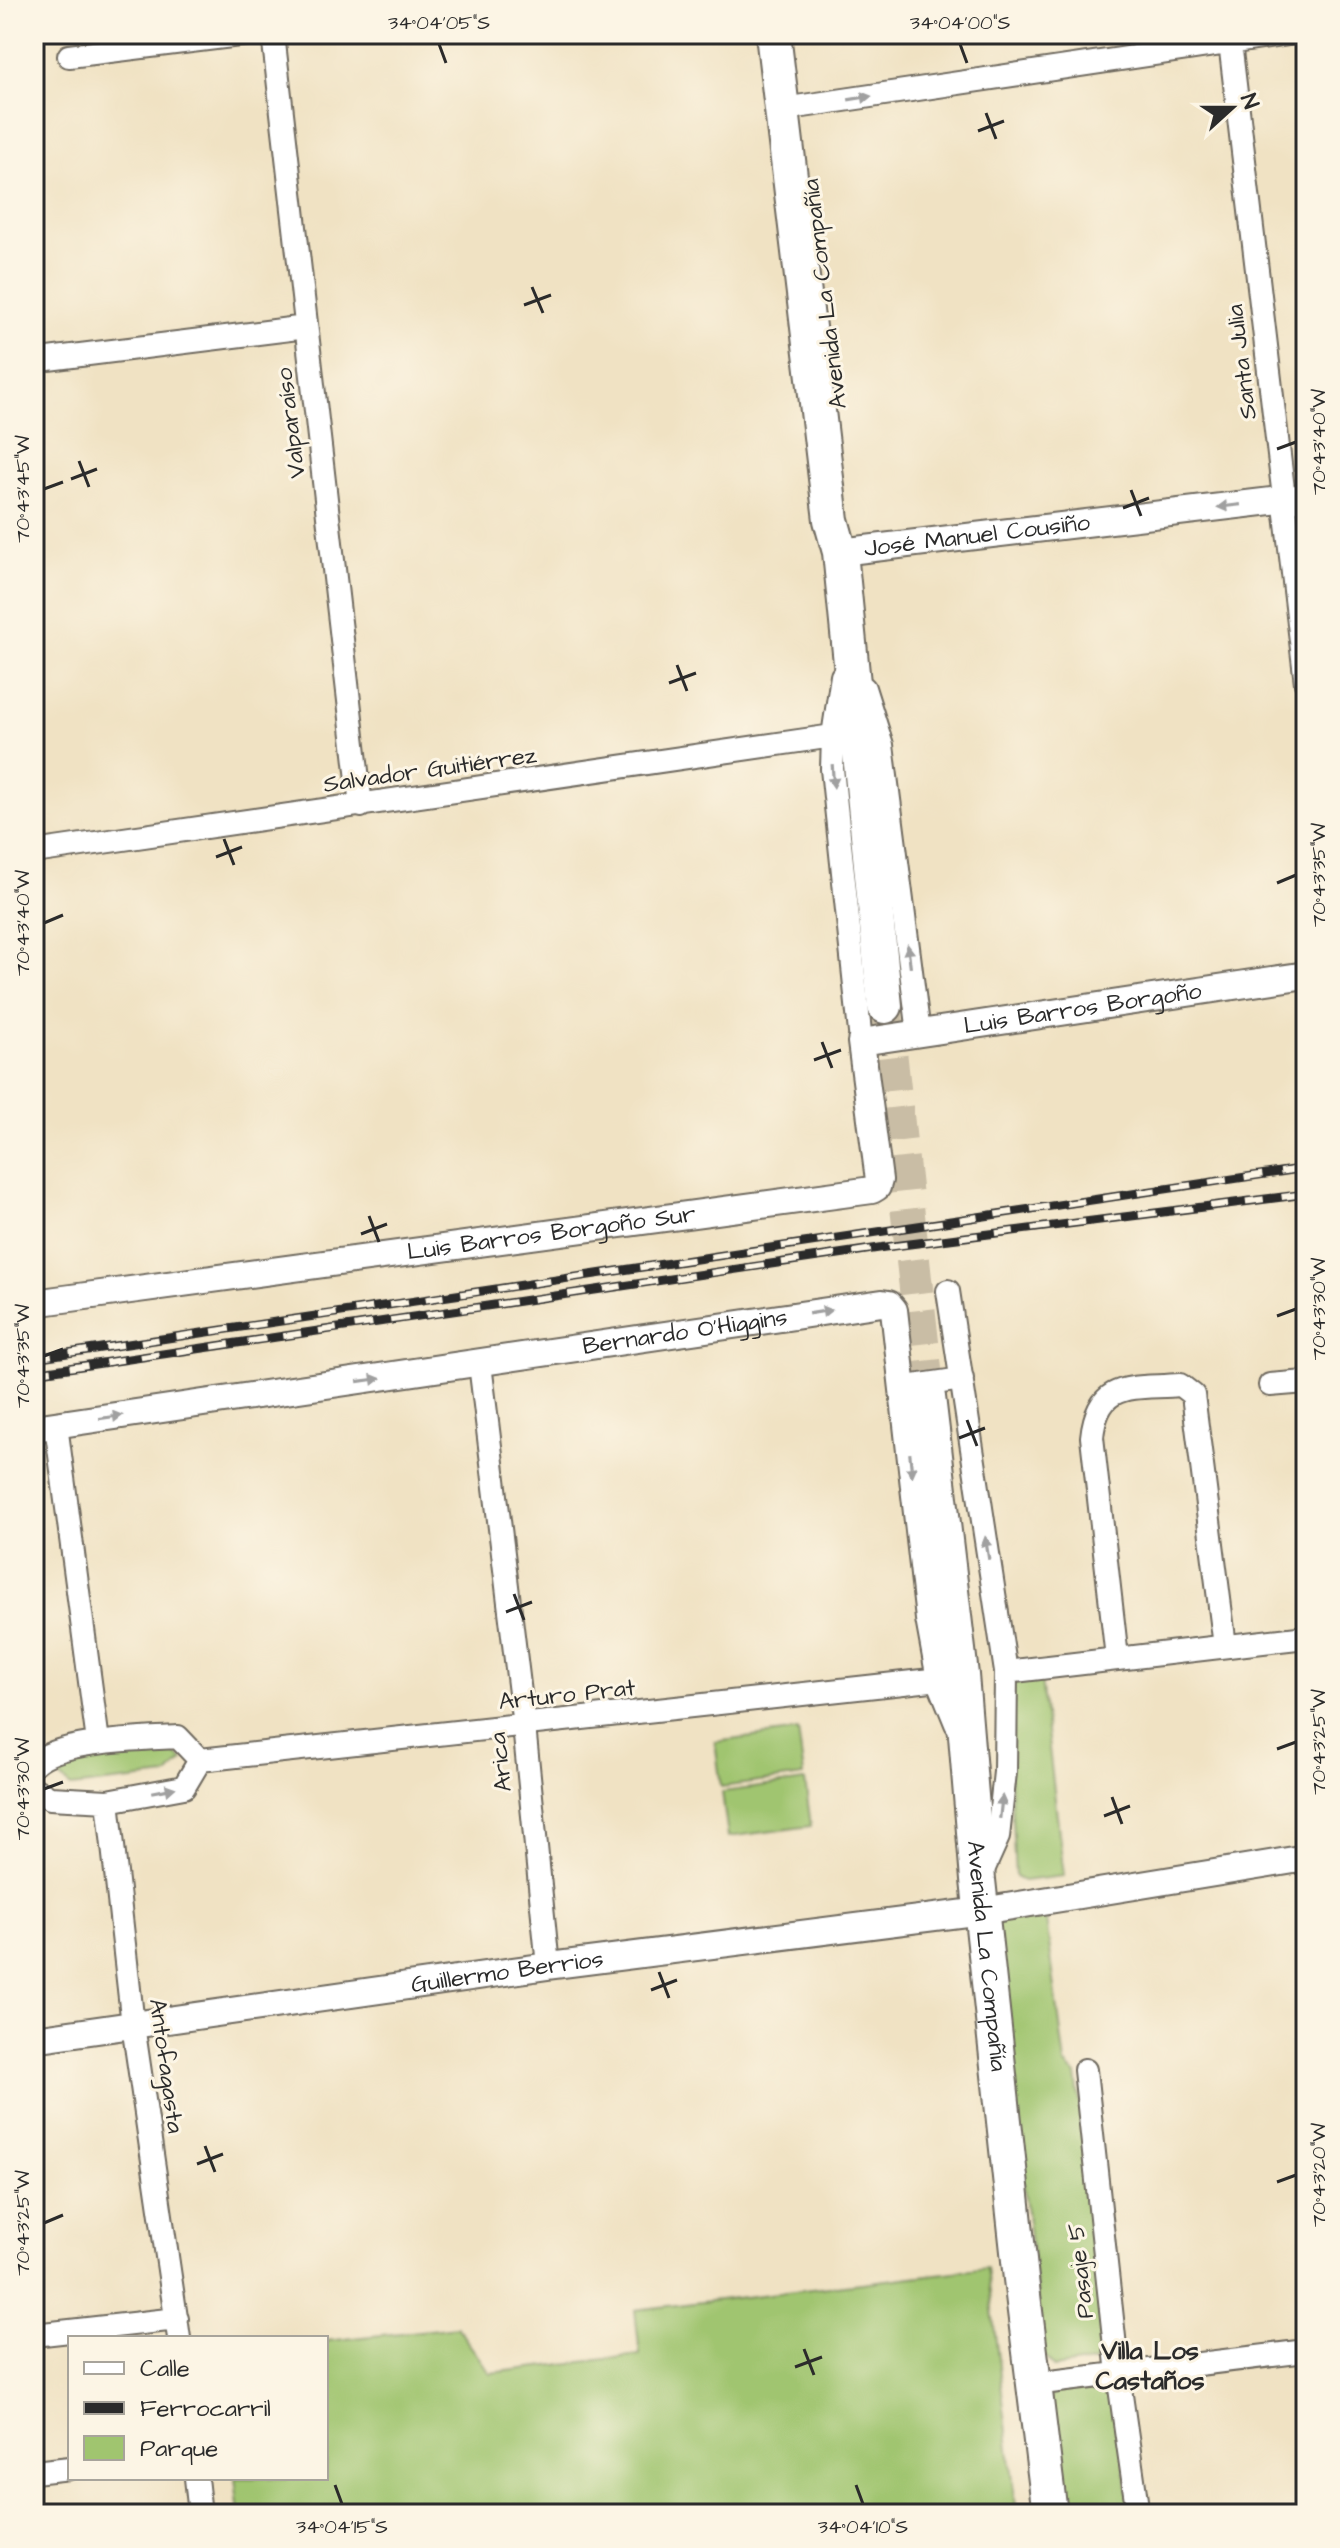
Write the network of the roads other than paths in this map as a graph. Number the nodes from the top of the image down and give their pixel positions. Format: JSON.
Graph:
{"nodes":[{"id":1,"x":248,"y":34,"type":"edge"},
{"id":2,"x":273,"y":34,"type":"edge"},
{"id":3,"x":773,"y":34,"type":"edge"},
{"id":4,"x":794,"y":34,"type":"edge"},
{"id":5,"x":1289,"y":34,"type":"edge"},
{"id":6,"x":1229,"y":38,"type":"edge"},
{"id":7,"x":69,"y":56,"type":"dead end"},
{"id":8,"x":793,"y":108,"type":"junction"},
{"id":9,"x":306,"y":327,"type":"junction"},
{"id":10,"x":48,"y":359,"type":"dead end"},
{"id":11,"x":1295,"y":498,"type":"edge"},
{"id":12,"x":840,"y":552,"type":"junction"},
{"id":13,"x":848,"y":643,"type":"junction"},
{"id":14,"x":1306,"y":683,"type":"edge"},
{"id":15,"x":833,"y":736,"type":"junction"},
{"id":16,"x":361,"y":806,"type":"junction"},
{"id":17,"x":34,"y":852,"type":"edge"},
{"id":18,"x":1306,"y":975,"type":"edge"},
{"id":19,"x":885,"y":1006,"type":"tunnel mouth"},
{"id":20,"x":919,"y":1033,"type":"junction"},
{"id":21,"x":861,"y":1042,"type":"junction"},
{"id":22,"x":948,"y":1291,"type":"dead end"},
{"id":23,"x":34,"y":1303,"type":"edge"},
{"id":24,"x":480,"y":1364,"type":"junction"},
{"id":25,"x":962,"y":1379,"type":"junction"},
{"id":26,"x":1306,"y":1382,"type":"edge"},
{"id":27,"x":1270,"y":1385,"type":"dead end"},
{"id":28,"x":915,"y":1392,"type":"junction"},
{"id":29,"x":45,"y":1426,"type":"edge"},
{"id":30,"x":1306,"y":1637,"type":"edge"},
{"id":31,"x":1225,"y":1646,"type":"junction"},
{"id":32,"x":1117,"y":1658,"type":"junction"},
{"id":33,"x":1006,"y":1672,"type":"junction"},
{"id":34,"x":940,"y":1679,"type":"junction"},
{"id":35,"x":524,"y":1726,"type":"junction"},
{"id":36,"x":98,"y":1742,"type":"junction"},
{"id":37,"x":966,"y":1744,"type":"junction"},
{"id":38,"x":200,"y":1760,"type":"junction"},
{"id":39,"x":34,"y":1764,"type":"edge"},
{"id":40,"x":34,"y":1789,"type":"edge"},
{"id":41,"x":108,"y":1801,"type":"junction"},
{"id":42,"x":1306,"y":1858,"type":"edge"},
{"id":43,"x":980,"y":1896,"type":"junction"},
{"id":44,"x":548,"y":1966,"type":"junction"},
{"id":45,"x":133,"y":2025,"type":"junction"},
{"id":46,"x":34,"y":2039,"type":"edge"},
{"id":47,"x":1085,"y":2070,"type":"dead end"},
{"id":48,"x":178,"y":2328,"type":"edge"},
{"id":49,"x":34,"y":2335,"type":"edge"},
{"id":50,"x":1306,"y":2351,"type":"edge"},
{"id":51,"x":1118,"y":2374,"type":"junction"},
{"id":52,"x":1034,"y":2384,"type":"junction"},
{"id":53,"x":68,"y":2468,"type":"edge"},
{"id":54,"x":34,"y":2472,"type":"edge"},
{"id":55,"x":196,"y":2480,"type":"edge"},
{"id":56,"x":200,"y":2514,"type":"edge"},
{"id":57,"x":1050,"y":2514,"type":"edge"},
{"id":58,"x":1138,"y":2514,"type":"edge"}],
"edges":[{"from":1,"to":7,"type":"street"},
{"from":2,"to":9,"type":"street","name":"Valparaíso"},
{"from":3,"to":8,"type":"main road","name":"Avenida La Compañía"},
{"from":4,"to":8,"type":"main road","name":"Avenida La Compañía"},
{"from":5,"to":6,"type":"street"},
{"from":8,"to":6,"type":"street","one_way":true},
{"from":6,"to":11,"type":"street","name":"Santa Julia"},
{"from":8,"to":12,"type":"main road","name":"Avenida La Compañía"},
{"from":9,"to":10,"type":"street"},
{"from":9,"to":16,"type":"street","name":"Valparaíso"},
{"from":11,"to":12,"type":"street","name":"José Manuel Cousiño","one_way":true},
{"from":11,"to":14,"type":"street","name":"Santa Julia"},
{"from":12,"to":13,"type":"main road","name":"Avenida La Compañía"},
{"from":13,"to":15,"type":"street"},
{"from":13,"to":19,"type":"main road","name":"Avenida La Compañía"},
{"from":20,"to":13,"type":"street","one_way":true},
{"from":15,"to":16,"type":"street","name":"Salvador Guitiérrez"},
{"from":15,"to":21,"type":"street","one_way":true},
{"from":16,"to":17,"type":"street","name":"Salvador Guitiérrez"},
{"from":18,"to":20,"type":"street","name":"Luis Barros Borgoño"},
{"from":20,"to":21,"type":"street","name":"Luis Barros Borgoño"},
{"from":21,"to":23,"type":"street","name":"Luis Barros Borgoño Sur"},
{"from":22,"to":25,"type":"street"},
{"from":24,"to":28,"type":"street","name":"Bernardo O'Higgins","one_way":true},
{"from":29,"to":24,"type":"street","name":"Bernardo O'Higgins","one_way":true},
{"from":24,"to":35,"type":"street","name":"Arica"},
{"from":25,"to":28,"type":"street"},
{"from":33,"to":25,"type":"street","one_way":true},
{"from":26,"to":27,"type":"street"},
{"from":28,"to":34,"type":"street","name":"Bernardo O'Higgins","one_way":true},
{"from":28,"to":37,"type":"main road","name":"Avenida La Compañía"},
{"from":29,"to":36,"type":"street"},
{"from":30,"to":31,"type":"street"},
{"from":31,"to":32,"type":"street"},
{"from":31,"to":32,"type":"street"},
{"from":32,"to":33,"type":"street"},
{"from":43,"to":33,"type":"street","one_way":true},
{"from":34,"to":35,"type":"street","name":"Arturo Prat"},
{"from":34,"to":37,"type":"street","name":"Bernardo O'Higgins"},
{"from":35,"to":38,"type":"street","name":"Arturo Prat"},
{"from":35,"to":44,"type":"street","name":"Arica"},
{"from":36,"to":38,"type":"street"},
{"from":36,"to":39,"type":"street"},
{"from":37,"to":43,"type":"main road","name":"Avenida La Compañía"},
{"from":41,"to":38,"type":"street","one_way":true},
{"from":40,"to":41,"type":"street"},
{"from":41,"to":45,"type":"street","name":"Antofagasta"},
{"from":42,"to":43,"type":"street","name":"Guillermo Berrios"},
{"from":43,"to":44,"type":"street","name":"Guillermo Berrios"},
{"from":43,"to":52,"type":"main road","name":"Avenida La Compañía"},
{"from":44,"to":45,"type":"street","name":"Guillermo Berrios"},
{"from":45,"to":46,"type":"street","name":"Guillermo Berrios"},
{"from":45,"to":48,"type":"street","name":"Antofagasta"},
{"from":47,"to":51,"type":"street","name":"Pasaje 5"},
{"from":48,"to":49,"type":"street"},
{"from":50,"to":51,"type":"street"},
{"from":51,"to":52,"type":"street"},
{"from":51,"to":58,"type":"street","name":"Pasaje 5"},
{"from":52,"to":57,"type":"main road","name":"Avenida La Compañía"},
{"from":53,"to":54,"type":"street"},
{"from":55,"to":56,"type":"street"}]}
